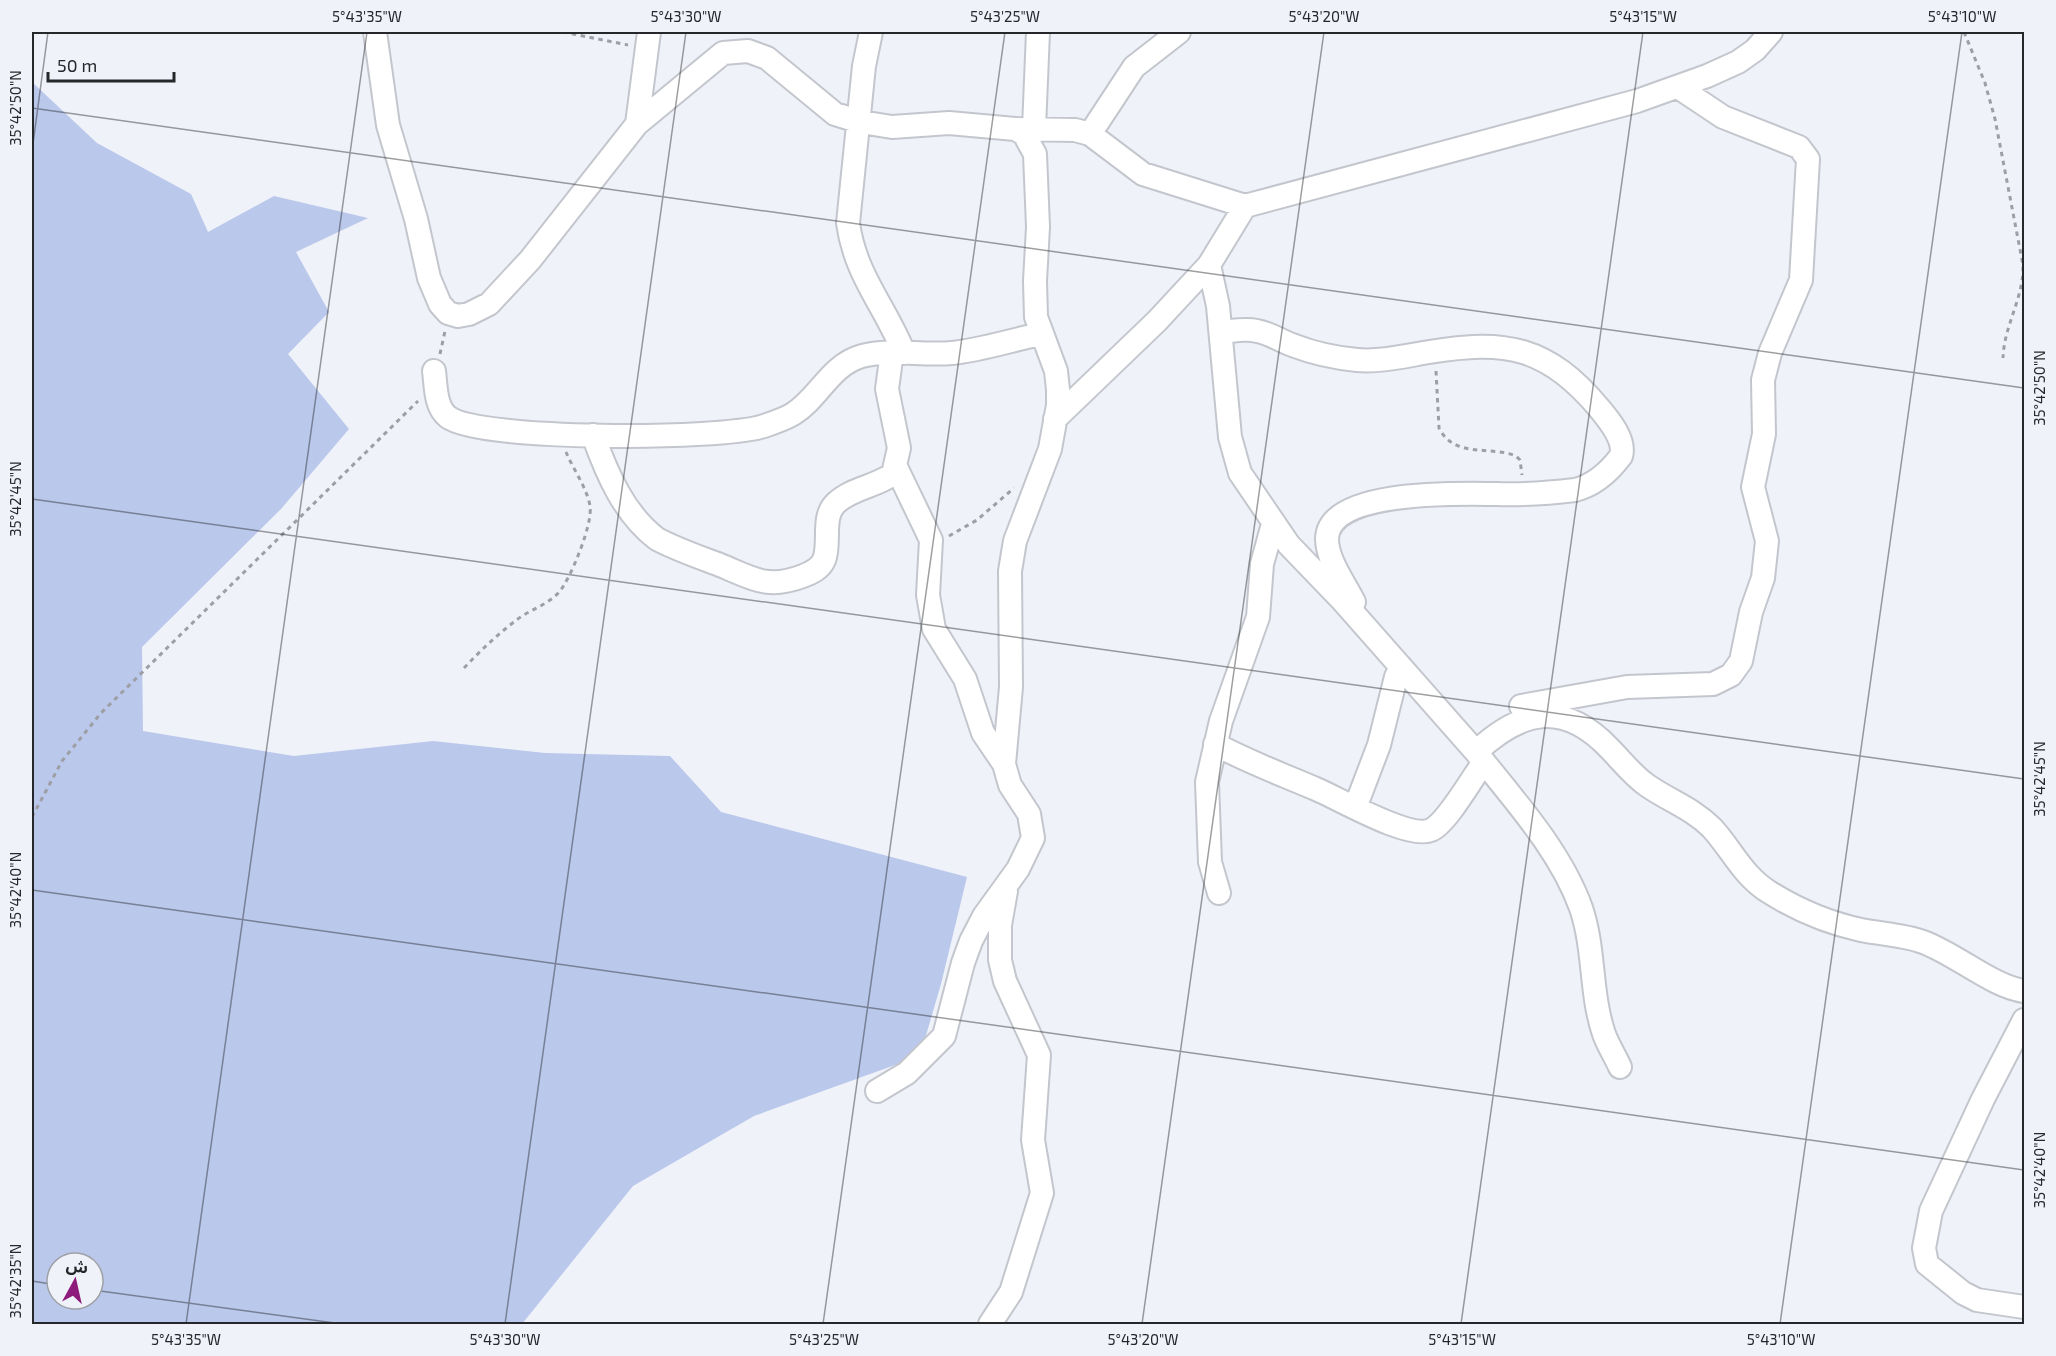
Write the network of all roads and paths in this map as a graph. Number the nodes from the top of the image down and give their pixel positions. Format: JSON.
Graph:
{"nodes":[{"id":1,"x":375,"y":32,"type":"edge"},
{"id":2,"x":518,"y":32,"type":"edge"},
{"id":3,"x":527,"y":32,"type":"edge"},
{"id":4,"x":563,"y":32,"type":"edge"},
{"id":5,"x":872,"y":32,"type":"edge"},
{"id":6,"x":1038,"y":32,"type":"edge"},
{"id":7,"x":1179,"y":32,"type":"edge"},
{"id":8,"x":1771,"y":32,"type":"edge"},
{"id":9,"x":1964,"y":32,"type":"edge"},
{"id":10,"x":648,"y":42,"type":"edge"},
{"id":11,"x":1678,"y":87,"type":"junction"},
{"id":12,"x":861,"y":123,"type":"junction"},
{"id":13,"x":637,"y":124,"type":"junction"},
{"id":14,"x":1025,"y":128,"type":"junction"},
{"id":15,"x":1090,"y":134,"type":"junction"},
{"id":16,"x":1245,"y":206,"type":"junction"},
{"id":17,"x":1209,"y":265,"type":"junction"},
{"id":18,"x":448,"y":313,"type":"junction"},
{"id":19,"x":1221,"y":332,"type":"junction"},
{"id":20,"x":1041,"y":334,"type":"junction"},
{"id":21,"x":898,"y":352,"type":"junction"},
{"id":22,"x":1432,"y":352,"type":"junction"},
{"id":23,"x":2003,"y":358,"type":"dead end"},
{"id":24,"x":434,"y":371,"type":"junction"},
{"id":25,"x":1055,"y":419,"type":"junction"},
{"id":26,"x":558,"y":434,"type":"junction"},
{"id":27,"x":593,"y":435,"type":"junction"},
{"id":28,"x":896,"y":467,"type":"junction"},
{"id":29,"x":1022,"y":482,"type":"dead end"},
{"id":30,"x":1523,"y":493,"type":"junction"},
{"id":31,"x":1273,"y":524,"type":"junction"},
{"id":32,"x":931,"y":543,"type":"junction"},
{"id":33,"x":1376,"y":639,"type":"junction"},
{"id":34,"x":1401,"y":667,"type":"junction"},
{"id":35,"x":464,"y":668,"type":"dead end"},
{"id":36,"x":1215,"y":744,"type":"junction"},
{"id":37,"x":1484,"y":751,"type":"junction"},
{"id":38,"x":1004,"y":764,"type":"junction"},
{"id":39,"x":1355,"y":808,"type":"junction"},
{"id":40,"x":32,"y":817,"type":"edge"},
{"id":41,"x":1007,"y":884,"type":"junction"},
{"id":42,"x":1219,"y":893,"type":"dead end"},
{"id":43,"x":2025,"y":992,"type":"edge"},
{"id":44,"x":2025,"y":1020,"type":"edge"},
{"id":45,"x":1620,"y":1067,"type":"dead end"},
{"id":46,"x":877,"y":1091,"type":"dead end"},
{"id":47,"x":2025,"y":1307,"type":"edge"},
{"id":48,"x":990,"y":1324,"type":"edge"}],
"edges":[{"from":1,"to":18,"type":"street"},
{"from":2,"to":3,"type":"path"},
{"from":4,"to":10,"type":"path"},
{"from":5,"to":12,"type":"street"},
{"from":6,"to":14,"type":"street"},
{"from":7,"to":15,"type":"street"},
{"from":8,"to":11,"type":"street"},
{"from":9,"to":23,"type":"path"},
{"from":10,"to":13,"type":"street"},
{"from":11,"to":16,"type":"street"},
{"from":11,"to":37,"type":"street"},
{"from":12,"to":13,"type":"street"},
{"from":12,"to":14,"type":"street"},
{"from":12,"to":21,"type":"street"},
{"from":13,"to":18,"type":"street"},
{"from":14,"to":15,"type":"street"},
{"from":14,"to":20,"type":"street"},
{"from":15,"to":16,"type":"street"},
{"from":16,"to":17,"type":"street"},
{"from":17,"to":19,"type":"street"},
{"from":17,"to":25,"type":"street"},
{"from":18,"to":24,"type":"path"},
{"from":19,"to":22,"type":"street"},
{"from":19,"to":31,"type":"street"},
{"from":20,"to":21,"type":"street"},
{"from":20,"to":25,"type":"street"},
{"from":21,"to":27,"type":"street"},
{"from":21,"to":28,"type":"street"},
{"from":22,"to":30,"type":"path"},
{"from":22,"to":30,"type":"street"},
{"from":24,"to":26,"type":"street"},
{"from":24,"to":40,"type":"path"},
{"from":25,"to":38,"type":"street"},
{"from":26,"to":27,"type":"street"},
{"from":26,"to":35,"type":"path"},
{"from":27,"to":28,"type":"street"},
{"from":28,"to":32,"type":"street"},
{"from":29,"to":32,"type":"path"},
{"from":30,"to":33,"type":"street"},
{"from":31,"to":33,"type":"street"},
{"from":31,"to":36,"type":"street"},
{"from":32,"to":38,"type":"street"},
{"from":33,"to":34,"type":"street"},
{"from":34,"to":37,"type":"street"},
{"from":34,"to":39,"type":"street"},
{"from":36,"to":39,"type":"street"},
{"from":36,"to":42,"type":"street"},
{"from":37,"to":39,"type":"street"},
{"from":37,"to":43,"type":"street"},
{"from":37,"to":45,"type":"street"},
{"from":38,"to":41,"type":"street"},
{"from":41,"to":46,"type":"street"},
{"from":41,"to":48,"type":"street"},
{"from":44,"to":47,"type":"street"}]}
